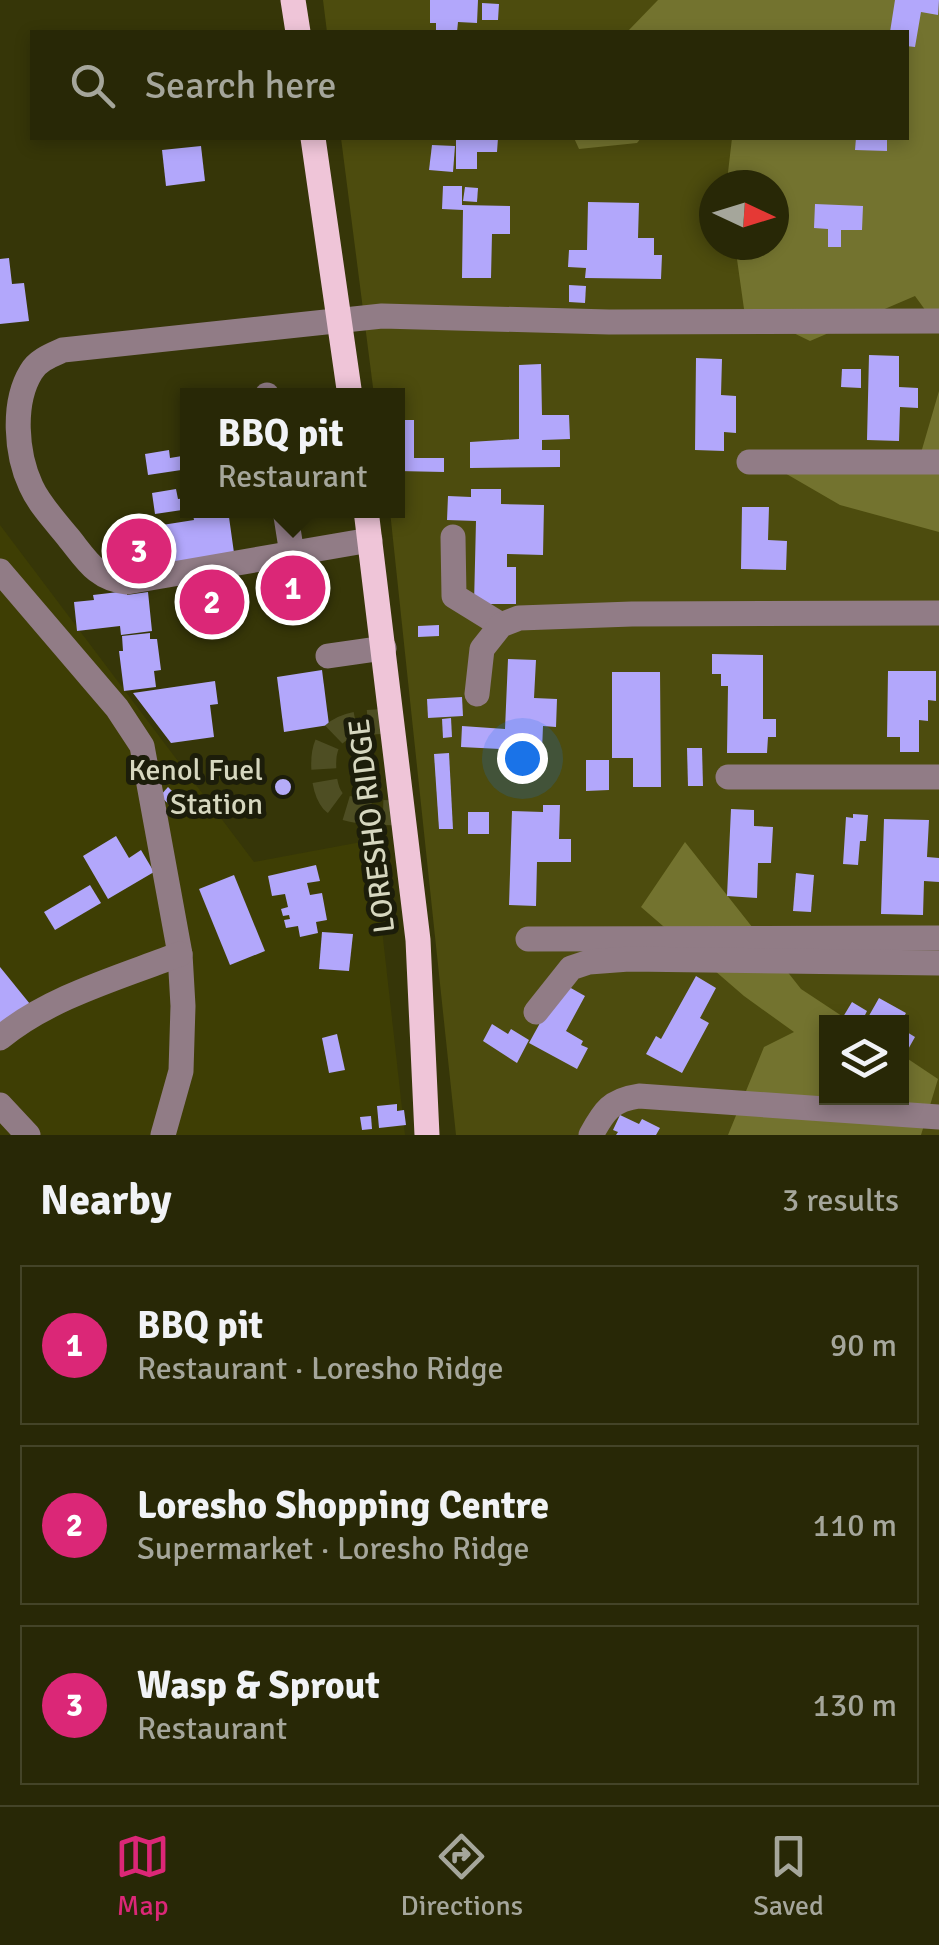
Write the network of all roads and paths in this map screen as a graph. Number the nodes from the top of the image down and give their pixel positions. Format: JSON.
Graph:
{"nodes":[{"id":1,"x":293,"y":0,"type":"edge"},
{"id":2,"x":298,"y":30,"type":"edge"},
{"id":3,"x":313,"y":140,"type":"edge"},
{"id":4,"x":939,"y":321,"type":"edge"},
{"id":5,"x":339,"y":322,"type":"junction"},
{"id":6,"x":349,"y":388,"type":"edge"},
{"id":7,"x":748,"y":462,"type":"dead end"},
{"id":8,"x":939,"y":462,"type":"edge"},
{"id":9,"x":286,"y":518,"type":"edge"},
{"id":10,"x":367,"y":518,"type":"edge"},
{"id":11,"x":454,"y":537,"type":"dead end"},
{"id":12,"x":370,"y":540,"type":"junction"},
{"id":13,"x":292,"y":554,"type":"junction"},
{"id":14,"x":0,"y":571,"type":"edge"},
{"id":15,"x":939,"y":613,"type":"edge"},
{"id":16,"x":501,"y":625,"type":"junction"},
{"id":17,"x":384,"y":648,"type":"junction"},
{"id":18,"x":328,"y":656,"type":"dead end"},
{"id":19,"x":476,"y":694,"type":"dead end"},
{"id":20,"x":728,"y":778,"type":"dead end"},
{"id":21,"x":939,"y":778,"type":"edge"},
{"id":22,"x":939,"y":938,"type":"edge"},
{"id":23,"x":528,"y":939,"type":"dead end"},
{"id":24,"x":180,"y":954,"type":"junction"},
{"id":25,"x":939,"y":962,"type":"edge"},
{"id":26,"x":536,"y":1012,"type":"dead end"},
{"id":27,"x":0,"y":1038,"type":"edge"},
{"id":28,"x":0,"y":1104,"type":"edge"},
{"id":29,"x":939,"y":1117,"type":"edge"},
{"id":30,"x":28,"y":1135,"type":"edge"},
{"id":31,"x":163,"y":1135,"type":"edge"},
{"id":32,"x":427,"y":1135,"type":"edge"},
{"id":33,"x":591,"y":1135,"type":"edge"}],
"edges":[{"from":1,"to":2,"type":"main road"},
{"from":3,"to":5,"type":"main road"},
{"from":4,"to":5,"type":"street"},
{"from":5,"to":6,"type":"main road"},
{"from":5,"to":13,"type":"street"},
{"from":7,"to":8,"type":"street"},
{"from":9,"to":13,"type":"street"},
{"from":10,"to":12,"type":"main road","name":"LORESHO RIDGE"},
{"from":11,"to":16,"type":"street"},
{"from":12,"to":13,"type":"street"},
{"from":12,"to":17,"type":"main road","name":"LORESHO RIDGE"},
{"from":14,"to":24,"type":"street"},
{"from":15,"to":16,"type":"street"},
{"from":16,"to":19,"type":"street"},
{"from":17,"to":18,"type":"street"},
{"from":17,"to":32,"type":"main road","name":"LORESHO RIDGE"},
{"from":20,"to":21,"type":"street"},
{"from":22,"to":23,"type":"street"},
{"from":24,"to":27,"type":"street"},
{"from":24,"to":31,"type":"street"},
{"from":25,"to":26,"type":"street"},
{"from":28,"to":30,"type":"street"},
{"from":29,"to":33,"type":"street"}]}
